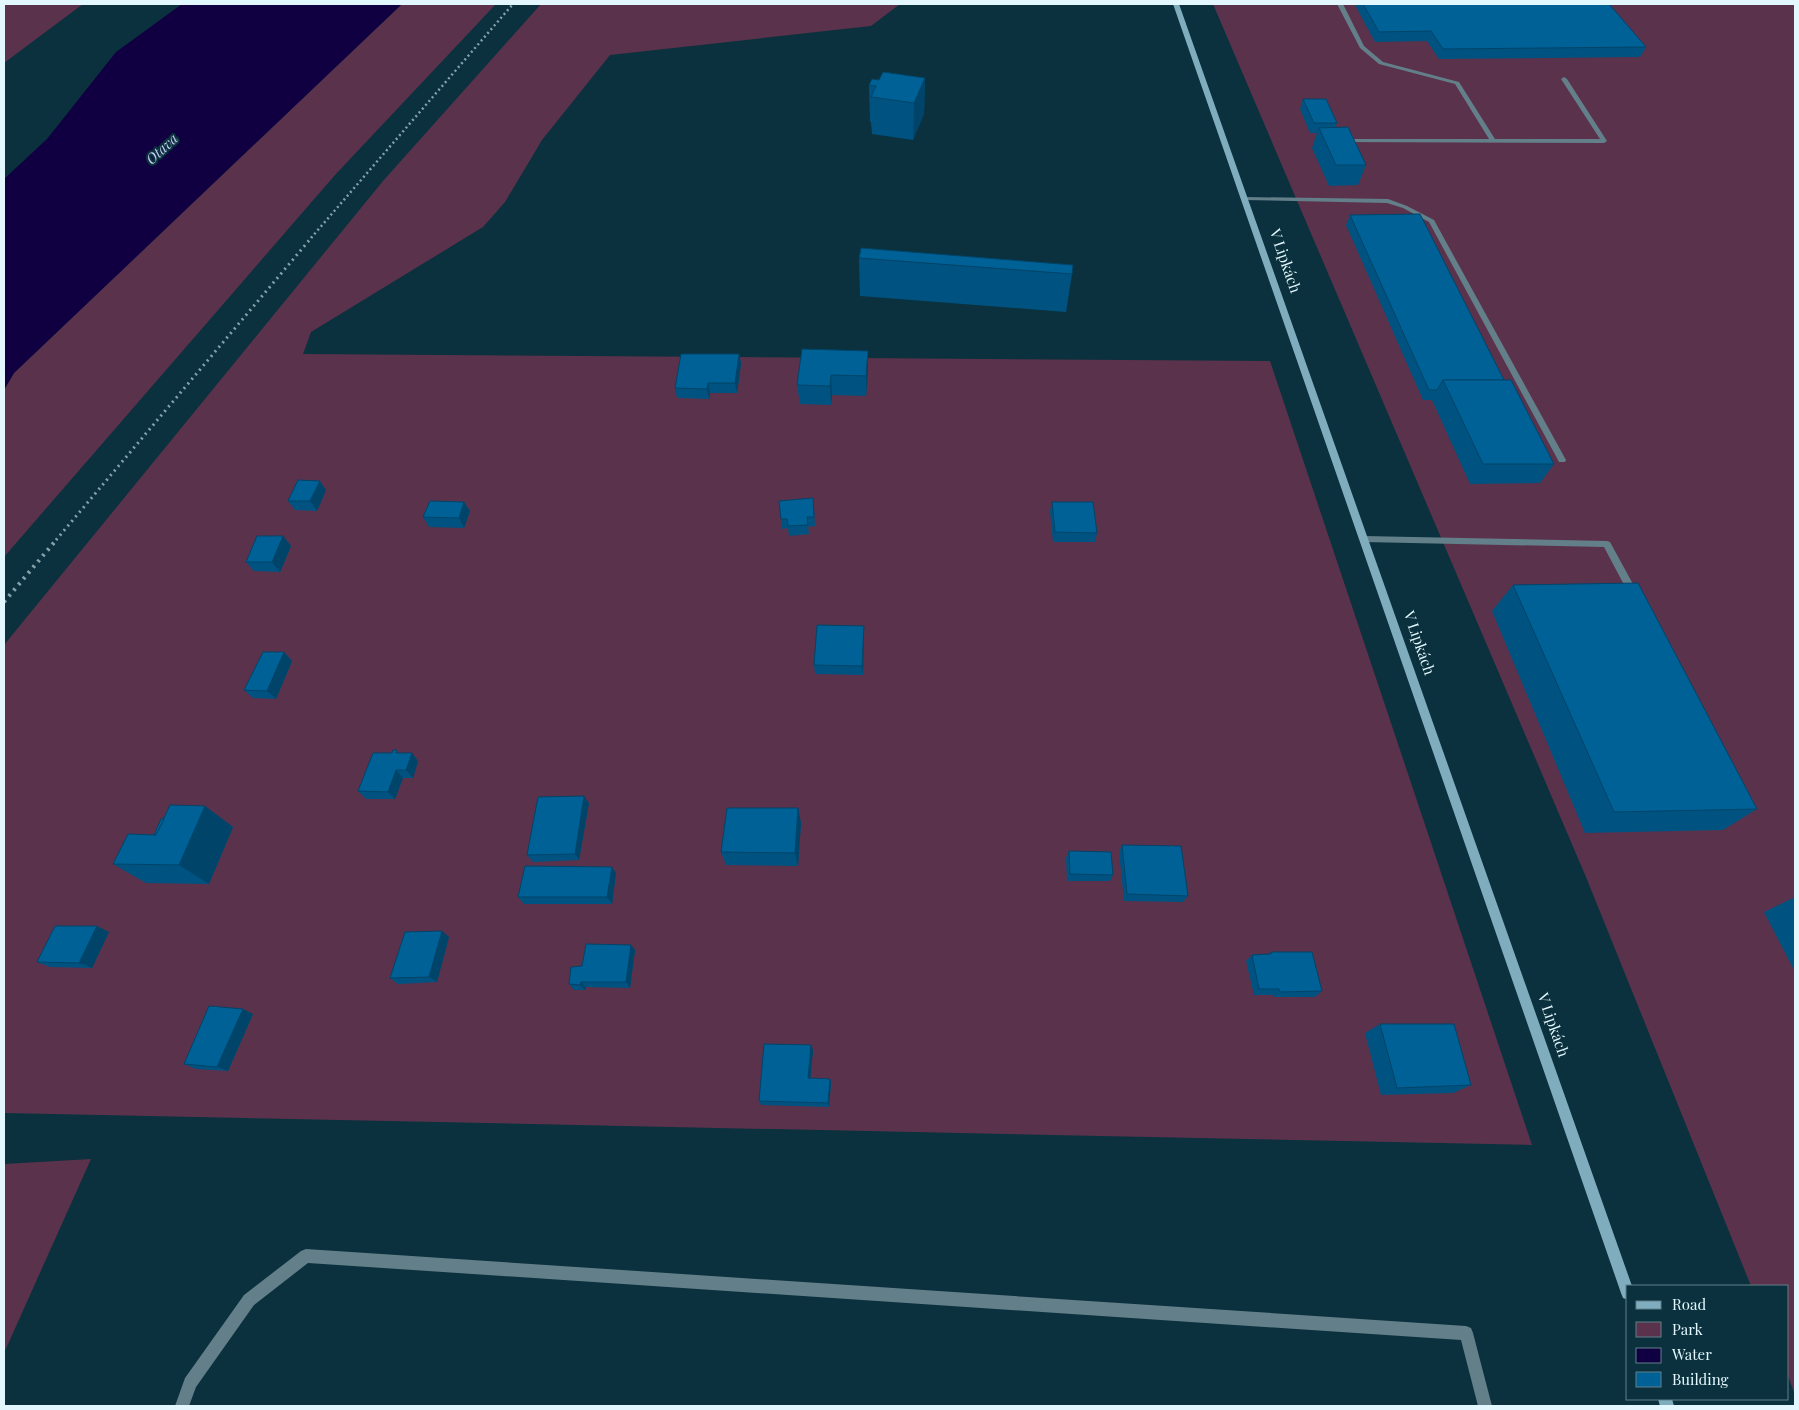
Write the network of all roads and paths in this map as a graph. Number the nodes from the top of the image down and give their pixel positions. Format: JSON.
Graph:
{"nodes":[{"id":1,"x":1176,"y":4,"type":"edge"},
{"id":2,"x":1340,"y":4,"type":"edge"},
{"id":3,"x":1564,"y":79,"type":"dead end"},
{"id":4,"x":1337,"y":141,"type":"edge"},
{"id":5,"x":1493,"y":141,"type":"junction"},
{"id":6,"x":1245,"y":200,"type":"junction"},
{"id":7,"x":1562,"y":460,"type":"dead end"},
{"id":8,"x":1364,"y":538,"type":"junction"},
{"id":9,"x":1639,"y":605,"type":"edge"},
{"id":10,"x":1626,"y":1287,"type":"edge"},
{"id":11,"x":182,"y":1406,"type":"edge"},
{"id":12,"x":1485,"y":1406,"type":"edge"}],
"edges":[{"from":1,"to":6,"type":"street","name":"V Lipkách"},
{"from":2,"to":5,"type":"lane"},
{"from":3,"to":5,"type":"lane"},
{"from":4,"to":5,"type":"lane"},
{"from":6,"to":7,"type":"lane"},
{"from":6,"to":8,"type":"street","name":"V Lipkách"},
{"from":8,"to":9,"type":"lane"},
{"from":8,"to":10,"type":"street","name":"V Lipkách"},
{"from":11,"to":12,"type":"lane"}]}
